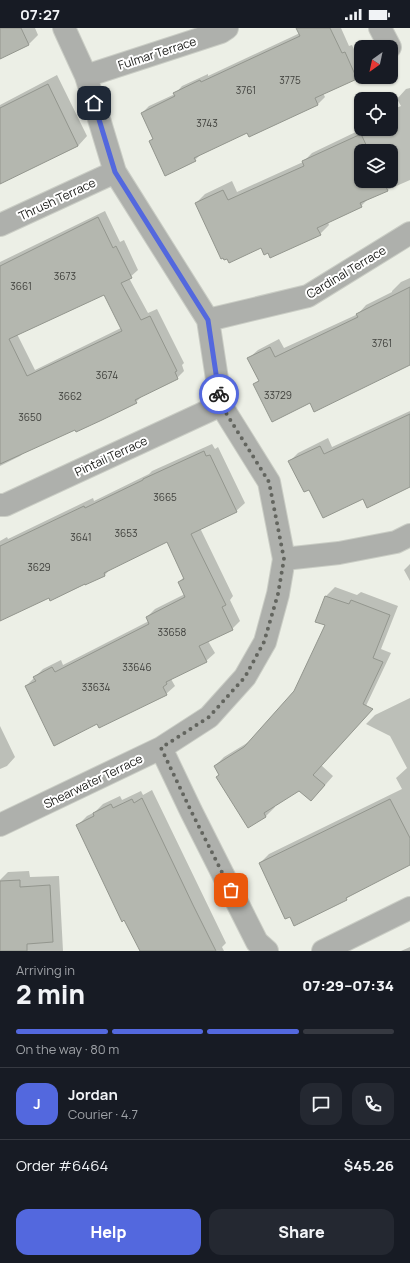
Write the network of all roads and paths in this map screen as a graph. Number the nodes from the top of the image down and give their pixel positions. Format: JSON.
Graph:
{"nodes":[{"id":1,"x":64,"y":28,"type":"edge"},
{"id":2,"x":227,"y":28,"type":"edge"},
{"id":3,"x":380,"y":28,"type":"edge"},
{"id":4,"x":386,"y":40,"type":"edge"},
{"id":5,"x":86,"y":76,"type":"junction"},
{"id":6,"x":115,"y":172,"type":"junction"},
{"id":7,"x":0,"y":225,"type":"edge"},
{"id":8,"x":410,"y":233,"type":"edge"},
{"id":9,"x":208,"y":320,"type":"junction"},
{"id":10,"x":221,"y":405,"type":"junction"},
{"id":11,"x":0,"y":505,"type":"edge"},
{"id":12,"x":410,"y":535,"type":"edge"},
{"id":13,"x":284,"y":559,"type":"junction"},
{"id":14,"x":161,"y":748,"type":"junction"},
{"id":15,"x":0,"y":825,"type":"edge"},
{"id":16,"x":410,"y":908,"type":"edge"},
{"id":17,"x":267,"y":951,"type":"edge"},
{"id":18,"x":324,"y":951,"type":"edge"}],
"edges":[{"from":1,"to":5,"type":"street","name":"Shearwater Terrace"},
{"from":2,"to":5,"type":"street","name":"Fulmar Terrace"},
{"from":3,"to":4,"type":"street"},
{"from":5,"to":6,"type":"street","name":"Shearwater Terrace"},
{"from":6,"to":7,"type":"street","name":"Thrush Terrace"},
{"from":6,"to":9,"type":"street","name":"Shearwater Terrace"},
{"from":8,"to":9,"type":"street","name":"Cardinal Terrace"},
{"from":9,"to":10,"type":"street","name":"Shearwater Terrace"},
{"from":10,"to":11,"type":"street","name":"Pintail Terrace"},
{"from":10,"to":13,"type":"street","name":"Shearwater Terrace"},
{"from":12,"to":13,"type":"street"},
{"from":13,"to":14,"type":"street","name":"Shearwater Terrace"},
{"from":14,"to":15,"type":"street","name":"Shearwater Terrace"},
{"from":14,"to":17,"type":"street"},
{"from":16,"to":18,"type":"street"}]}
